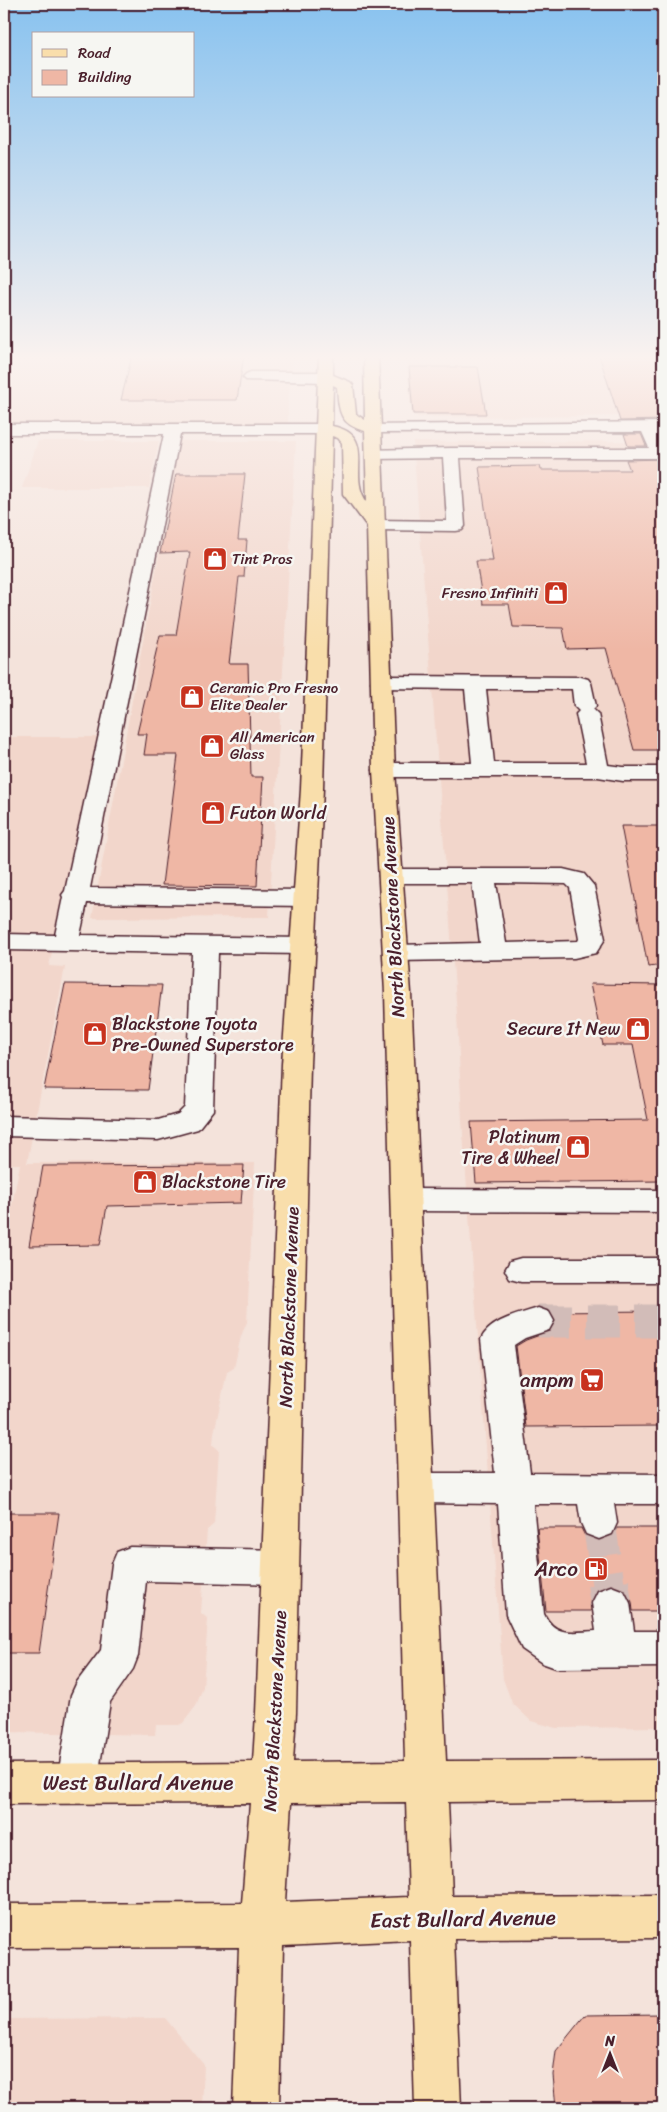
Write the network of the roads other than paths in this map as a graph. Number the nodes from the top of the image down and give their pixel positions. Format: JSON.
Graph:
{"nodes":[{"id":1,"x":451,"y":453,"type":"edge"},
{"id":2,"x":168,"y":454,"type":"edge"},
{"id":3,"x":322,"y":454,"type":"edge"},
{"id":4,"x":350,"y":454,"type":"edge"},
{"id":5,"x":374,"y":454,"type":"edge"},
{"id":6,"x":376,"y":526,"type":"junction"},
{"id":7,"x":381,"y":682,"type":"junction"},
{"id":8,"x":475,"y":683,"type":"junction"},
{"id":9,"x":384,"y":770,"type":"junction"},
{"id":10,"x":484,"y":770,"type":"junction"},
{"id":11,"x":598,"y":770,"type":"junction"},
{"id":12,"x":663,"y":774,"type":"edge"},
{"id":13,"x":391,"y":876,"type":"junction"},
{"id":14,"x":483,"y":876,"type":"junction"},
{"id":15,"x":74,"y":896,"type":"junction"},
{"id":16,"x":306,"y":898,"type":"junction"},
{"id":17,"x":4,"y":942,"type":"edge"},
{"id":18,"x":66,"y":943,"type":"junction"},
{"id":19,"x":205,"y":944,"type":"junction"},
{"id":20,"x":303,"y":946,"type":"junction"},
{"id":21,"x":494,"y":951,"type":"junction"},
{"id":22,"x":396,"y":953,"type":"junction"},
{"id":23,"x":4,"y":1126,"type":"edge"},
{"id":24,"x":406,"y":1200,"type":"junction"},
{"id":25,"x":663,"y":1200,"type":"edge"},
{"id":26,"x":521,"y":1270,"type":"dead end"},
{"id":27,"x":663,"y":1270,"type":"edge"},
{"id":28,"x":538,"y":1322,"type":"tunnel mouth"},
{"id":29,"x":417,"y":1488,"type":"junction"},
{"id":30,"x":514,"y":1488,"type":"junction"},
{"id":31,"x":662,"y":1495,"type":"edge"},
{"id":32,"x":280,"y":1567,"type":"junction"},
{"id":33,"x":611,"y":1603,"type":"tunnel mouth"},
{"id":34,"x":617,"y":1649,"type":"junction"},
{"id":35,"x":663,"y":1649,"type":"edge"},
{"id":36,"x":663,"y":1780,"type":"edge"},
{"id":37,"x":273,"y":1782,"type":"junction"},
{"id":38,"x":425,"y":1782,"type":"junction"},
{"id":39,"x":78,"y":1783,"type":"junction"},
{"id":40,"x":4,"y":1784,"type":"edge"},
{"id":41,"x":663,"y":1916,"type":"edge"},
{"id":42,"x":431,"y":1918,"type":"junction"},
{"id":43,"x":262,"y":1925,"type":"junction"},
{"id":44,"x":4,"y":1926,"type":"edge"},
{"id":45,"x":256,"y":2108,"type":"edge"},
{"id":46,"x":438,"y":2108,"type":"edge"}],
"edges":[{"from":1,"to":6,"type":"street"},
{"from":2,"to":15,"type":"street"},
{"from":3,"to":16,"type":"main road","name":"North Blackstone Avenue"},
{"from":4,"to":6,"type":"main road"},
{"from":5,"to":6,"type":"main road","name":"North Blackstone Avenue"},
{"from":6,"to":7,"type":"main road","name":"North Blackstone Avenue"},
{"from":7,"to":8,"type":"street"},
{"from":7,"to":9,"type":"main road","name":"North Blackstone Avenue"},
{"from":8,"to":10,"type":"street"},
{"from":8,"to":11,"type":"street"},
{"from":9,"to":10,"type":"street"},
{"from":9,"to":13,"type":"main road","name":"North Blackstone Avenue"},
{"from":10,"to":11,"type":"street"},
{"from":11,"to":12,"type":"street"},
{"from":13,"to":14,"type":"street"},
{"from":13,"to":22,"type":"main road","name":"North Blackstone Avenue"},
{"from":14,"to":21,"type":"street"},
{"from":14,"to":21,"type":"street"},
{"from":15,"to":16,"type":"street"},
{"from":15,"to":18,"type":"street"},
{"from":16,"to":20,"type":"main road","name":"North Blackstone Avenue"},
{"from":17,"to":18,"type":"street"},
{"from":18,"to":19,"type":"street"},
{"from":19,"to":20,"type":"street"},
{"from":19,"to":23,"type":"street"},
{"from":20,"to":32,"type":"main road","name":"North Blackstone Avenue"},
{"from":21,"to":22,"type":"street"},
{"from":22,"to":24,"type":"main road","name":"North Blackstone Avenue"},
{"from":24,"to":25,"type":"street"},
{"from":24,"to":29,"type":"main road","name":"North Blackstone Avenue"},
{"from":26,"to":27,"type":"street"},
{"from":28,"to":30,"type":"street"},
{"from":29,"to":30,"type":"street"},
{"from":29,"to":38,"type":"main road","name":"North Blackstone Avenue"},
{"from":30,"to":31,"type":"street"},
{"from":30,"to":34,"type":"street"},
{"from":32,"to":37,"type":"main road","name":"North Blackstone Avenue"},
{"from":32,"to":39,"type":"street"},
{"from":33,"to":34,"type":"street"},
{"from":34,"to":35,"type":"street"},
{"from":36,"to":38,"type":"main road"},
{"from":37,"to":38,"type":"main road"},
{"from":37,"to":39,"type":"main road","name":"West Bullard Avenue"},
{"from":37,"to":43,"type":"main road","name":"North Blackstone Avenue"},
{"from":38,"to":42,"type":"main road","name":"North Blackstone Avenue"},
{"from":39,"to":40,"type":"main road","name":"West Bullard Avenue"},
{"from":41,"to":42,"type":"main road","name":"East Bullard Avenue"},
{"from":42,"to":43,"type":"main road","name":"East Bullard Avenue"},
{"from":42,"to":46,"type":"main road","name":"North Blackstone Avenue"},
{"from":43,"to":44,"type":"main road"},
{"from":43,"to":45,"type":"main road","name":"North Blackstone Avenue"}]}
